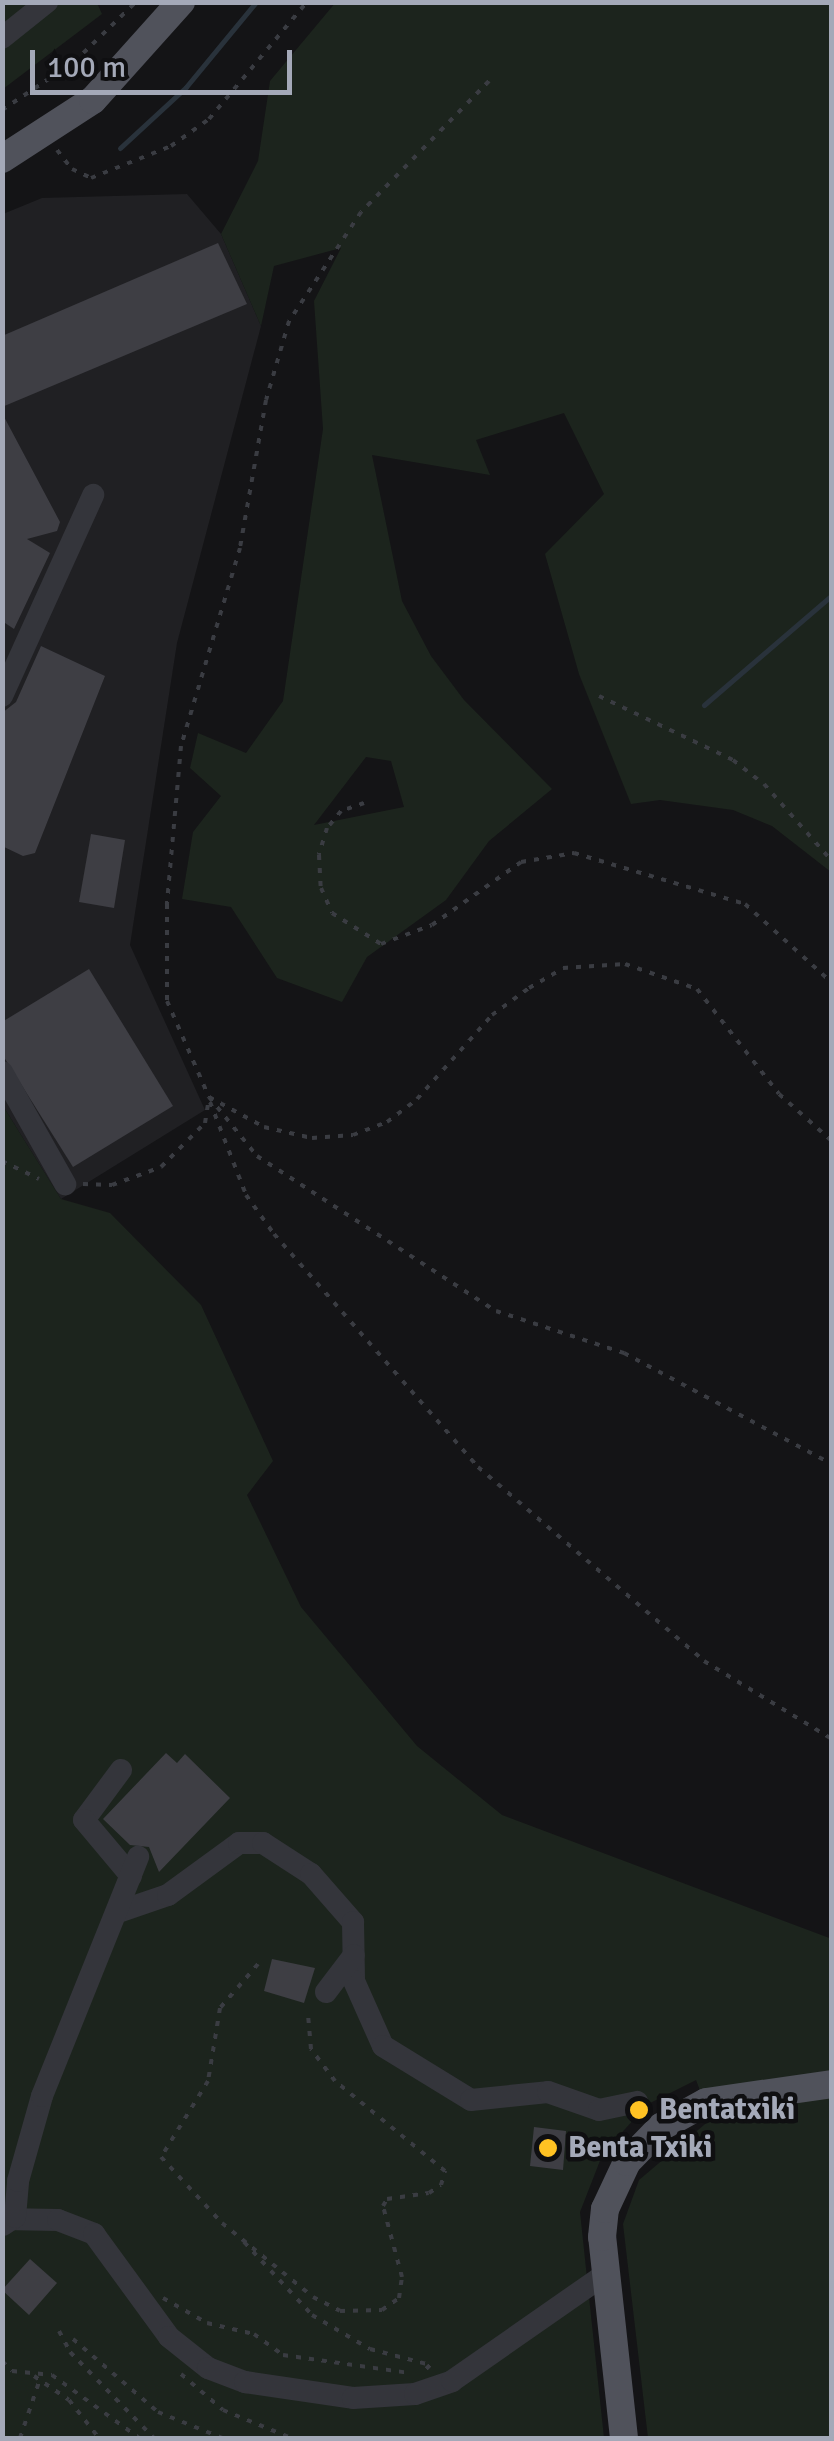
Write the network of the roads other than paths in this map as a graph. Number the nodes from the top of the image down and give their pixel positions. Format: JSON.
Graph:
{"nodes":[{"id":1,"x":47,"y":2,"type":"edge"},
{"id":2,"x":181,"y":2,"type":"edge"},
{"id":3,"x":2,"y":38,"type":"edge"},
{"id":4,"x":2,"y":159,"type":"edge"},
{"id":5,"x":94,"y":495,"type":"dead end"},
{"id":6,"x":2,"y":696,"type":"edge"},
{"id":7,"x":2,"y":1072,"type":"edge"},
{"id":8,"x":66,"y":1184,"type":"road end"},
{"id":9,"x":121,"y":1770,"type":"dead end"},
{"id":10,"x":118,"y":1912,"type":"junction"},
{"id":11,"x":354,"y":1955,"type":"junction"},
{"id":12,"x":326,"y":1992,"type":"dead end"},
{"id":13,"x":832,"y":2084,"type":"edge"},
{"id":14,"x":637,"y":2102,"type":"dead end"},
{"id":15,"x":7,"y":2220,"type":"edge"},
{"id":16,"x":604,"y":2275,"type":"junction"},
{"id":17,"x":624,"y":2438,"type":"edge"}],
"edges":[{"from":1,"to":3,"type":"street"},
{"from":2,"to":4,"type":"main road"},
{"from":5,"to":6,"type":"street"},
{"from":7,"to":8,"type":"street"},
{"from":9,"to":10,"type":"street"},
{"from":10,"to":11,"type":"street"},
{"from":10,"to":15,"type":"street"},
{"from":11,"to":12,"type":"street"},
{"from":11,"to":14,"type":"street"},
{"from":13,"to":16,"type":"main road"},
{"from":15,"to":16,"type":"street"},
{"from":16,"to":17,"type":"main road"}]}
